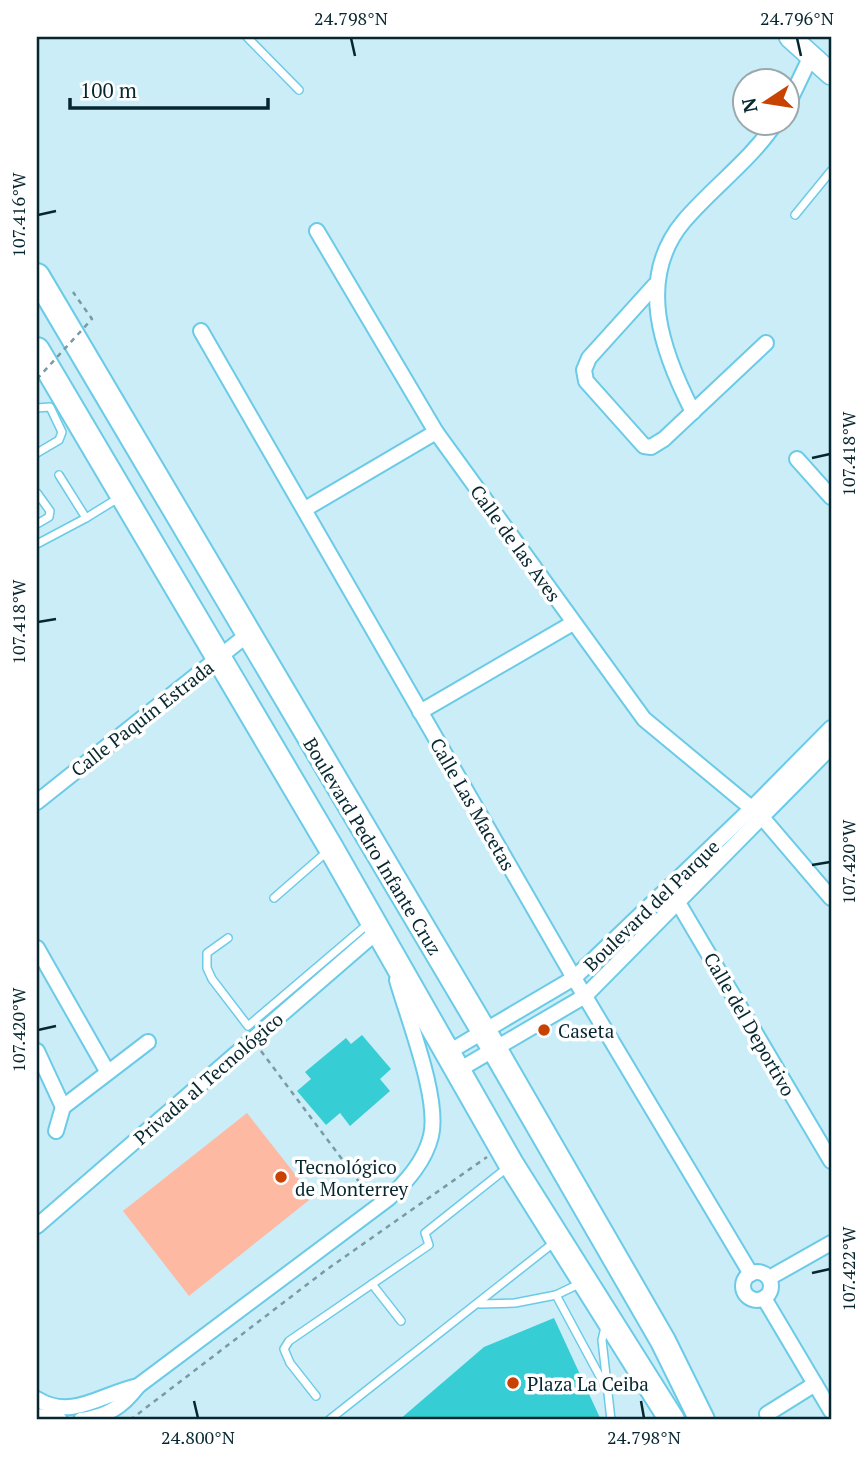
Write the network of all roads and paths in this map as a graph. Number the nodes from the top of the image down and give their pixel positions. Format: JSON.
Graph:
{"nodes":[{"id":1,"x":247,"y":37,"type":"edge"},
{"id":2,"x":790,"y":37,"type":"edge"},
{"id":3,"x":811,"y":56,"type":"junction"},
{"id":4,"x":802,"y":74,"type":"edge"},
{"id":5,"x":831,"y":74,"type":"edge"},
{"id":6,"x":299,"y":90,"type":"dead end"},
{"id":7,"x":763,"y":136,"type":"edge"},
{"id":8,"x":831,"y":171,"type":"edge"},
{"id":9,"x":795,"y":215,"type":"dead end"},
{"id":10,"x":317,"y":231,"type":"dead end"},
{"id":11,"x":37,"y":276,"type":"edge"},
{"id":12,"x":655,"y":285,"type":"junction"},
{"id":13,"x":72,"y":292,"type":"dead end"},
{"id":14,"x":201,"y":331,"type":"dead end"},
{"id":15,"x":766,"y":343,"type":"dead end"},
{"id":16,"x":37,"y":350,"type":"edge"},
{"id":17,"x":37,"y":379,"type":"edge"},
{"id":18,"x":37,"y":408,"type":"edge"},
{"id":19,"x":693,"y":412,"type":"junction"},
{"id":20,"x":436,"y":432,"type":"junction"},
{"id":21,"x":37,"y":453,"type":"edge"},
{"id":22,"x":796,"y":459,"type":"dead end"},
{"id":23,"x":59,"y":475,"type":"dead end"},
{"id":24,"x":37,"y":493,"type":"edge"},
{"id":25,"x":122,"y":496,"type":"junction"},
{"id":26,"x":831,"y":497,"type":"edge"},
{"id":27,"x":305,"y":509,"type":"junction"},
{"id":28,"x":86,"y":518,"type":"junction"},
{"id":29,"x":37,"y":524,"type":"edge"},
{"id":30,"x":37,"y":544,"type":"edge"},
{"id":31,"x":573,"y":623,"type":"junction"},
{"id":32,"x":247,"y":635,"type":"junction"},
{"id":33,"x":219,"y":657,"type":"junction"},
{"id":34,"x":420,"y":712,"type":"junction"},
{"id":35,"x":831,"y":728,"type":"edge"},
{"id":36,"x":831,"y":747,"type":"edge"},
{"id":37,"x":37,"y":802,"type":"edge"},
{"id":38,"x":757,"y":812,"type":"junction"},
{"id":39,"x":331,"y":848,"type":"junction"},
{"id":40,"x":667,"y":888,"type":"junction"},
{"id":41,"x":274,"y":898,"type":"dead end"},
{"id":42,"x":831,"y":898,"type":"edge"},
{"id":43,"x":678,"y":900,"type":"junction"},
{"id":44,"x":379,"y":930,"type":"junction"},
{"id":45,"x":228,"y":937,"type":"dead end"},
{"id":46,"x":37,"y":948,"type":"edge"},
{"id":47,"x":575,"y":978,"type":"junction"},
{"id":48,"x":585,"y":996,"type":"junction"},
{"id":49,"x":252,"y":1039,"type":"junction"},
{"id":50,"x":489,"y":1040,"type":"junction"},
{"id":51,"x":148,"y":1042,"type":"dead end"},
{"id":52,"x":37,"y":1051,"type":"edge"},
{"id":53,"x":452,"y":1062,"type":"junction"},
{"id":54,"x":107,"y":1071,"type":"junction"},
{"id":55,"x":63,"y":1107,"type":"junction"},
{"id":56,"x":56,"y":1131,"type":"dead end"},
{"id":57,"x":506,"y":1156,"type":"junction"},
{"id":58,"x":831,"y":1161,"type":"edge"},
{"id":59,"x":368,"y":1194,"type":"dead end"},
{"id":60,"x":37,"y":1226,"type":"edge"},
{"id":61,"x":558,"y":1240,"type":"junction"},
{"id":62,"x":831,"y":1243,"type":"edge"},
{"id":63,"x":751,"y":1274,"type":"junction"},
{"id":64,"x":769,"y":1278,"type":"junction"},
{"id":65,"x":584,"y":1282,"type":"junction"},
{"id":66,"x":372,"y":1284,"type":"junction"},
{"id":67,"x":556,"y":1295,"type":"junction"},
{"id":68,"x":764,"y":1297,"type":"junction"},
{"id":69,"x":480,"y":1304,"type":"junction"},
{"id":70,"x":608,"y":1320,"type":"junction"},
{"id":71,"x":401,"y":1321,"type":"dead end"},
{"id":72,"x":816,"y":1384,"type":"junction"},
{"id":73,"x":138,"y":1386,"type":"junction"},
{"id":74,"x":605,"y":1386,"type":"junction"},
{"id":75,"x":316,"y":1396,"type":"dead end"},
{"id":76,"x":37,"y":1399,"type":"edge"},
{"id":77,"x":831,"y":1411,"type":"edge"},
{"id":78,"x":37,"y":1416,"type":"edge"},
{"id":79,"x":60,"y":1420,"type":"edge"},
{"id":80,"x":81,"y":1420,"type":"edge"},
{"id":81,"x":130,"y":1420,"type":"edge"},
{"id":82,"x":329,"y":1420,"type":"edge"},
{"id":83,"x":611,"y":1420,"type":"edge"},
{"id":84,"x":672,"y":1420,"type":"edge"},
{"id":85,"x":702,"y":1420,"type":"edge"},
{"id":86,"x":769,"y":1420,"type":"edge"}],
"edges":[{"from":1,"to":6,"type":"lane"},
{"from":2,"to":3,"type":"main road"},
{"from":3,"to":4,"type":"street"},
{"from":3,"to":5,"type":"main road"},
{"from":7,"to":12,"type":"street"},
{"from":8,"to":9,"type":"lane"},
{"from":10,"to":20,"type":"street","name":"Calle de las Aves"},
{"from":11,"to":32,"type":"highway","name":"Boulevard Pedro Infante Cruz"},
{"from":12,"to":19,"type":"street"},
{"from":12,"to":19,"type":"street"},
{"from":13,"to":17,"type":"path","bridge":true},
{"from":14,"to":27,"type":"street","name":"Calle Las Macetas"},
{"from":15,"to":19,"type":"street"},
{"from":16,"to":25,"type":"highway","name":"Boulevard Pedro Infante Cruz"},
{"from":18,"to":21,"type":"lane"},
{"from":20,"to":27,"type":"street"},
{"from":20,"to":31,"type":"street","name":"Calle de las Aves"},
{"from":22,"to":26,"type":"street"},
{"from":23,"to":28,"type":"lane"},
{"from":24,"to":29,"type":"lane"},
{"from":25,"to":28,"type":"lane"},
{"from":25,"to":33,"type":"highway","name":"Boulevard Pedro Infante Cruz"},
{"from":27,"to":34,"type":"street","name":"Calle Las Macetas"},
{"from":28,"to":30,"type":"lane"},
{"from":31,"to":34,"type":"street"},
{"from":31,"to":38,"type":"street","name":"Calle de las Aves"},
{"from":32,"to":33,"type":"street","name":"Calle Paquín Estrada"},
{"from":32,"to":50,"type":"highway","name":"Boulevard Pedro Infante Cruz"},
{"from":33,"to":37,"type":"street","name":"Calle Paquín Estrada"},
{"from":33,"to":39,"type":"highway","name":"Boulevard Pedro Infante Cruz"},
{"from":34,"to":47,"type":"street","name":"Calle Las Macetas"},
{"from":35,"to":38,"type":"street","name":"Boulevard del Parque"},
{"from":36,"to":38,"type":"street","name":"Boulevard del Parque"},
{"from":38,"to":40,"type":"street","name":"Boulevard del Parque"},
{"from":38,"to":42,"type":"street","name":"Calle de las Aves"},
{"from":38,"to":43,"type":"street","name":"Boulevard del Parque"},
{"from":39,"to":41,"type":"lane"},
{"from":39,"to":44,"type":"highway","name":"Boulevard Pedro Infante Cruz"},
{"from":40,"to":43,"type":"street","name":"Calle del Deportivo"},
{"from":40,"to":47,"type":"street","name":"Boulevard del Parque"},
{"from":43,"to":48,"type":"street","name":"Boulevard del Parque"},
{"from":43,"to":58,"type":"street","name":"Calle del Deportivo"},
{"from":44,"to":45,"type":"lane"},
{"from":44,"to":49,"type":"street","name":"Privada al Tecnológico"},
{"from":44,"to":53,"type":"highway","name":"Boulevard Pedro Infante Cruz"},
{"from":44,"to":73,"type":"street"},
{"from":46,"to":54,"type":"street"},
{"from":47,"to":48,"type":"street","name":"Calle Las Macetas"},
{"from":47,"to":50,"type":"street","name":"Boulevard del Parque"},
{"from":48,"to":50,"type":"street","name":"Boulevard del Parque"},
{"from":48,"to":63,"type":"street","name":"Calle Las Macetas"},
{"from":49,"to":59,"type":"path"},
{"from":49,"to":60,"type":"street","name":"Privada al Tecnológico"},
{"from":50,"to":53,"type":"street","name":"Boulevard del Parque"},
{"from":50,"to":53,"type":"street","name":"Boulevard del Parque"},
{"from":50,"to":85,"type":"highway","name":"Boulevard Pedro Infante Cruz"},
{"from":51,"to":54,"type":"street"},
{"from":52,"to":55,"type":"street"},
{"from":53,"to":57,"type":"highway","name":"Boulevard Pedro Infante Cruz"},
{"from":54,"to":55,"type":"street"},
{"from":55,"to":56,"type":"street"},
{"from":57,"to":61,"type":"highway","name":"Boulevard Pedro Infante Cruz"},
{"from":57,"to":66,"type":"lane"},
{"from":57,"to":81,"type":"path"},
{"from":61,"to":65,"type":"highway","name":"Boulevard Pedro Infante Cruz"},
{"from":61,"to":69,"type":"lane"},
{"from":62,"to":64,"type":"street"},
{"from":63,"to":64,"type":"street"},
{"from":63,"to":68,"type":"street"},
{"from":64,"to":68,"type":"street"},
{"from":65,"to":67,"type":"lane"},
{"from":65,"to":70,"type":"highway","name":"Boulevard Pedro Infante Cruz"},
{"from":66,"to":71,"type":"lane"},
{"from":66,"to":75,"type":"lane"},
{"from":67,"to":69,"type":"lane"},
{"from":67,"to":74,"type":"lane"},
{"from":68,"to":72,"type":"street"},
{"from":69,"to":82,"type":"lane"},
{"from":70,"to":74,"type":"lane"},
{"from":70,"to":84,"type":"highway","name":"Boulevard Pedro Infante Cruz"},
{"from":72,"to":77,"type":"street"},
{"from":72,"to":86,"type":"street"},
{"from":73,"to":76,"type":"street"},
{"from":73,"to":80,"type":"street"},
{"from":74,"to":83,"type":"lane"},
{"from":78,"to":79,"type":"street"}]}
